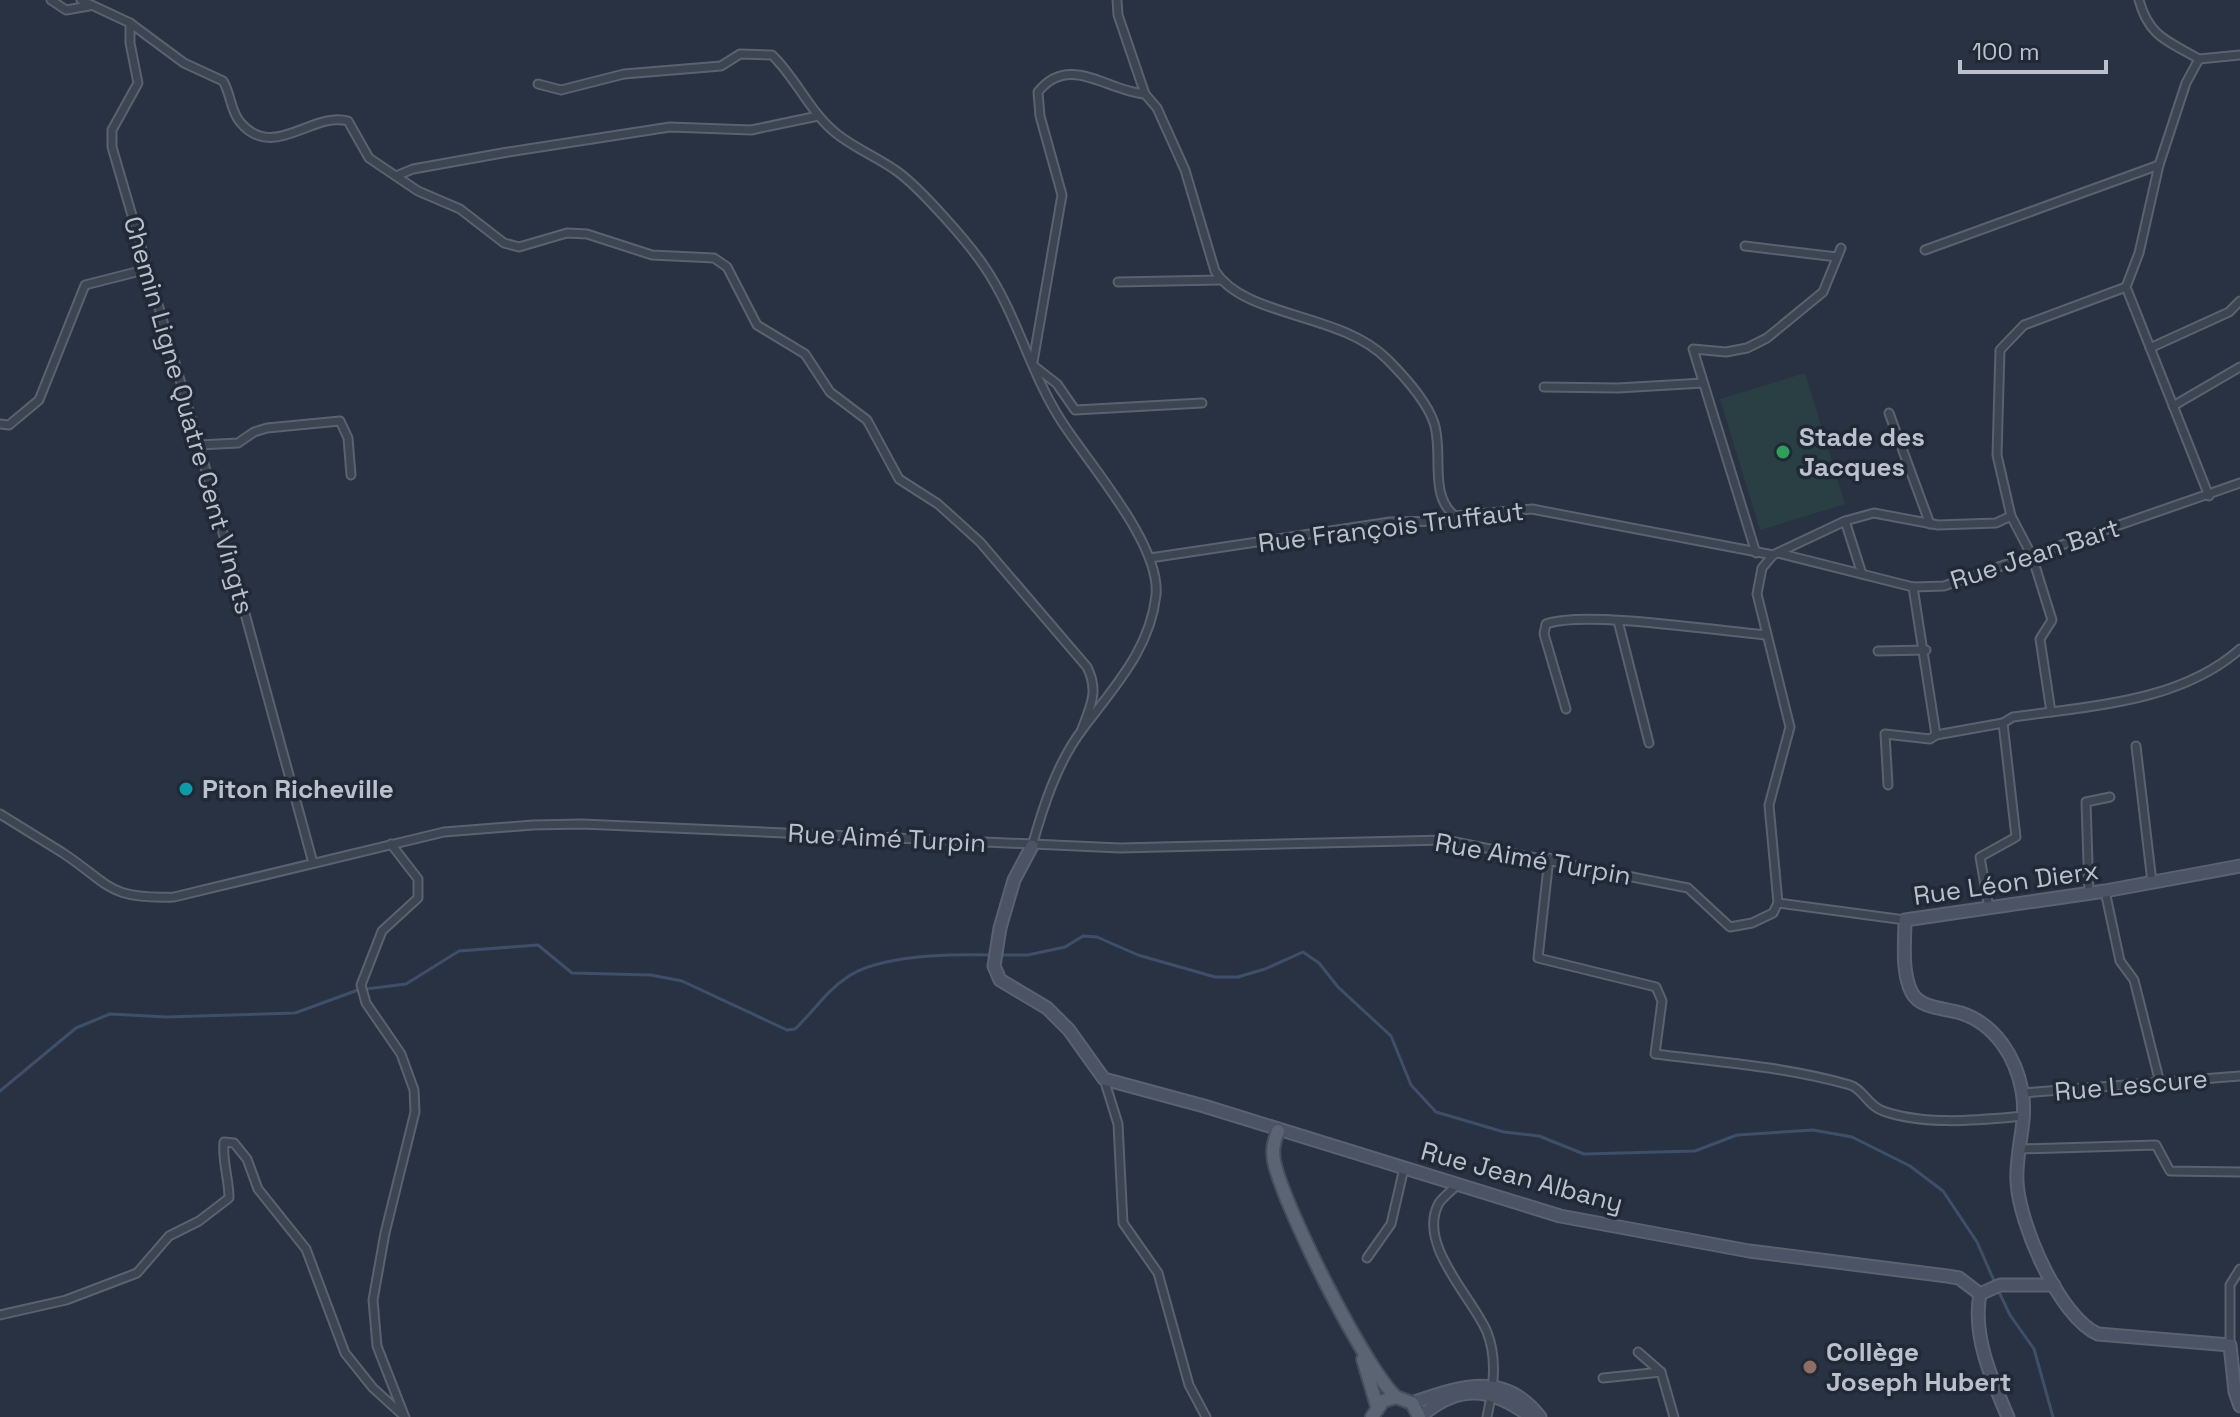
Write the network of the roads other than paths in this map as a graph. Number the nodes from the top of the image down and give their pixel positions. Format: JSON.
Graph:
{"nodes":[{"id":1,"x":51,"y":0,"type":"edge"},
{"id":2,"x":81,"y":0,"type":"edge"},
{"id":3,"x":1117,"y":0,"type":"edge"},
{"id":4,"x":2139,"y":0,"type":"edge"},
{"id":5,"x":89,"y":6,"type":"junction"},
{"id":6,"x":130,"y":23,"type":"junction"},
{"id":7,"x":2240,"y":55,"type":"edge"},
{"id":8,"x":2199,"y":59,"type":"junction"},
{"id":9,"x":538,"y":84,"type":"dead end"},
{"id":10,"x":1145,"y":94,"type":"junction"},
{"id":11,"x":818,"y":116,"type":"junction"},
{"id":12,"x":2159,"y":165,"type":"junction"},
{"id":13,"x":396,"y":176,"type":"junction"},
{"id":14,"x":1745,"y":246,"type":"dead end"},
{"id":15,"x":1841,"y":248,"type":"dead end"},
{"id":16,"x":1925,"y":250,"type":"dead end"},
{"id":17,"x":1837,"y":257,"type":"junction"},
{"id":18,"x":148,"y":269,"type":"junction"},
{"id":19,"x":1220,"y":280,"type":"junction"},
{"id":20,"x":1118,"y":282,"type":"dead end"},
{"id":21,"x":2126,"y":287,"type":"junction"},
{"id":22,"x":2240,"y":301,"type":"edge"},
{"id":23,"x":2150,"y":348,"type":"junction"},
{"id":24,"x":1033,"y":365,"type":"junction"},
{"id":25,"x":2240,"y":367,"type":"edge"},
{"id":26,"x":1703,"y":383,"type":"junction"},
{"id":27,"x":1544,"y":387,"type":"dead end"},
{"id":28,"x":1202,"y":403,"type":"dead end"},
{"id":29,"x":2173,"y":406,"type":"junction"},
{"id":30,"x":1889,"y":413,"type":"dead end"},
{"id":31,"x":0,"y":424,"type":"edge"},
{"id":32,"x":199,"y":445,"type":"junction"},
{"id":33,"x":351,"y":475,"type":"dead end"},
{"id":34,"x":2240,"y":483,"type":"edge"},
{"id":35,"x":2209,"y":496,"type":"junction"},
{"id":36,"x":1455,"y":516,"type":"junction"},
{"id":37,"x":2011,"y":516,"type":"junction"},
{"id":38,"x":1845,"y":521,"type":"junction"},
{"id":39,"x":1930,"y":524,"type":"junction"},
{"id":40,"x":1756,"y":553,"type":"junction"},
{"id":41,"x":1775,"y":554,"type":"junction"},
{"id":42,"x":2032,"y":556,"type":"junction"},
{"id":43,"x":1150,"y":558,"type":"junction"},
{"id":44,"x":1862,"y":574,"type":"junction"},
{"id":45,"x":1913,"y":587,"type":"junction"},
{"id":46,"x":1618,"y":621,"type":"junction"},
{"id":47,"x":1766,"y":635,"type":"junction"},
{"id":48,"x":2240,"y":649,"type":"edge"},
{"id":49,"x":1926,"y":650,"type":"junction"},
{"id":50,"x":1878,"y":651,"type":"dead end"},
{"id":51,"x":1566,"y":709,"type":"dead end"},
{"id":52,"x":2051,"y":712,"type":"junction"},
{"id":53,"x":2003,"y":723,"type":"junction"},
{"id":54,"x":1082,"y":729,"type":"junction"},
{"id":55,"x":1936,"y":735,"type":"junction"},
{"id":56,"x":1649,"y":743,"type":"dead end"},
{"id":57,"x":2136,"y":746,"type":"dead end"},
{"id":58,"x":1888,"y":785,"type":"dead end"},
{"id":59,"x":2110,"y":797,"type":"dead end"},
{"id":60,"x":0,"y":814,"type":"edge"},
{"id":61,"x":391,"y":844,"type":"junction"},
{"id":62,"x":1032,"y":846,"type":"junction"},
{"id":63,"x":1549,"y":858,"type":"junction"},
{"id":64,"x":313,"y":863,"type":"junction"},
{"id":65,"x":2240,"y":866,"type":"edge"},
{"id":66,"x":2152,"y":882,"type":"junction"},
{"id":67,"x":2105,"y":891,"type":"junction"},
{"id":68,"x":2089,"y":894,"type":"junction"},
{"id":69,"x":1778,"y":903,"type":"junction"},
{"id":70,"x":1989,"y":908,"type":"junction"},
{"id":71,"x":1905,"y":920,"type":"junction"},
{"id":72,"x":2240,"y":1076,"type":"edge"},
{"id":73,"x":1104,"y":1079,"type":"junction"},
{"id":74,"x":2160,"y":1083,"type":"junction"},
{"id":75,"x":2023,"y":1093,"type":"junction"},
{"id":76,"x":2024,"y":1116,"type":"junction"},
{"id":77,"x":1278,"y":1131,"type":"junction"},
{"id":78,"x":2020,"y":1149,"type":"junction"},
{"id":79,"x":1404,"y":1168,"type":"junction"},
{"id":80,"x":2240,"y":1172,"type":"edge"},
{"id":81,"x":1456,"y":1186,"type":"junction"},
{"id":82,"x":1367,"y":1258,"type":"dead end"},
{"id":83,"x":2240,"y":1269,"type":"edge"},
{"id":84,"x":2054,"y":1285,"type":"junction"},
{"id":85,"x":1983,"y":1292,"type":"junction"},
{"id":86,"x":0,"y":1315,"type":"edge"},
{"id":87,"x":1356,"y":1337,"type":"junction"},
{"id":88,"x":2230,"y":1345,"type":"junction"},
{"id":89,"x":1638,"y":1352,"type":"dead end"},
{"id":90,"x":1661,"y":1372,"type":"junction"},
{"id":91,"x":1603,"y":1378,"type":"dead end"},
{"id":92,"x":1493,"y":1389,"type":"junction"},
{"id":93,"x":1396,"y":1397,"type":"junction"},
{"id":94,"x":1412,"y":1403,"type":"junction"},
{"id":95,"x":2240,"y":1406,"type":"edge"},
{"id":96,"x":1375,"y":1411,"type":"edge"},
{"id":97,"x":405,"y":1416,"type":"edge"},
{"id":98,"x":1206,"y":1417,"type":"edge"},
{"id":99,"x":1420,"y":1417,"type":"edge"},
{"id":100,"x":1487,"y":1417,"type":"edge"},
{"id":101,"x":1531,"y":1417,"type":"edge"},
{"id":102,"x":1540,"y":1417,"type":"edge"},
{"id":103,"x":1674,"y":1417,"type":"edge"},
{"id":104,"x":2008,"y":1417,"type":"edge"}],
"edges":[{"from":1,"to":5,"type":"street"},
{"from":2,"to":5,"type":"street"},
{"from":3,"to":10,"type":"street"},
{"from":4,"to":8,"type":"street"},
{"from":5,"to":6,"type":"street"},
{"from":6,"to":13,"type":"street"},
{"from":6,"to":18,"type":"street","name":"Chemin Ligne Quatre Cent Vingts"},
{"from":7,"to":8,"type":"street"},
{"from":8,"to":12,"type":"street"},
{"from":9,"to":11,"type":"street"},
{"from":10,"to":19,"type":"street"},
{"from":10,"to":24,"type":"street"},
{"from":11,"to":13,"type":"street"},
{"from":11,"to":24,"type":"street"},
{"from":12,"to":16,"type":"street"},
{"from":12,"to":21,"type":"street"},
{"from":13,"to":54,"type":"street"},
{"from":14,"to":17,"type":"street"},
{"from":15,"to":17,"type":"street"},
{"from":17,"to":26,"type":"street"},
{"from":18,"to":31,"type":"street"},
{"from":18,"to":32,"type":"street","name":"Chemin Ligne Quatre Cent Vingts"},
{"from":19,"to":20,"type":"street"},
{"from":19,"to":36,"type":"street"},
{"from":21,"to":23,"type":"street"},
{"from":21,"to":37,"type":"street"},
{"from":22,"to":23,"type":"street"},
{"from":23,"to":29,"type":"street"},
{"from":24,"to":28,"type":"street"},
{"from":24,"to":43,"type":"street"},
{"from":25,"to":29,"type":"street"},
{"from":26,"to":27,"type":"street"},
{"from":26,"to":40,"type":"street"},
{"from":29,"to":35,"type":"street"},
{"from":30,"to":39,"type":"street"},
{"from":32,"to":33,"type":"street"},
{"from":32,"to":64,"type":"street","name":"Chemin Ligne Quatre Cent Vingts"},
{"from":34,"to":35,"type":"street","name":"Rue Jean Bart"},
{"from":35,"to":42,"type":"street","name":"Rue Jean Bart"},
{"from":36,"to":40,"type":"street","name":"Rue François Truffaut"},
{"from":36,"to":43,"type":"street","name":"Rue François Truffaut"},
{"from":37,"to":39,"type":"street"},
{"from":37,"to":42,"type":"street"},
{"from":38,"to":39,"type":"street"},
{"from":38,"to":41,"type":"street"},
{"from":38,"to":44,"type":"street"},
{"from":40,"to":41,"type":"street","name":"Rue François Truffaut"},
{"from":41,"to":44,"type":"street","name":"Rue Jean Bart"},
{"from":41,"to":47,"type":"street"},
{"from":42,"to":45,"type":"street","name":"Rue Jean Bart"},
{"from":42,"to":52,"type":"street"},
{"from":43,"to":54,"type":"street"},
{"from":44,"to":45,"type":"street","name":"Rue Jean Bart"},
{"from":45,"to":49,"type":"street"},
{"from":46,"to":47,"type":"street"},
{"from":46,"to":51,"type":"street"},
{"from":46,"to":56,"type":"street"},
{"from":47,"to":69,"type":"street"},
{"from":48,"to":52,"type":"street"},
{"from":49,"to":50,"type":"street"},
{"from":49,"to":55,"type":"street"},
{"from":52,"to":53,"type":"street"},
{"from":53,"to":55,"type":"street"},
{"from":53,"to":70,"type":"street"},
{"from":54,"to":62,"type":"street"},
{"from":55,"to":58,"type":"street"},
{"from":57,"to":66,"type":"street"},
{"from":59,"to":68,"type":"street"},
{"from":60,"to":64,"type":"street","name":"Rue Aimé Turpin"},
{"from":61,"to":62,"type":"street","name":"Rue Aimé Turpin"},
{"from":61,"to":64,"type":"street","name":"Rue Aimé Turpin"},
{"from":61,"to":97,"type":"street"},
{"from":62,"to":63,"type":"street","name":"Rue Aimé Turpin"},
{"from":62,"to":73,"type":"street"},
{"from":63,"to":69,"type":"street","name":"Rue Aimé Turpin"},
{"from":63,"to":76,"type":"street"},
{"from":65,"to":66,"type":"street","name":"Rue Léon Dierx"},
{"from":66,"to":67,"type":"street","name":"Rue Léon Dierx"},
{"from":67,"to":68,"type":"street","name":"Rue Léon Dierx"},
{"from":67,"to":74,"type":"street"},
{"from":68,"to":70,"type":"street","name":"Rue Léon Dierx"},
{"from":69,"to":71,"type":"street","name":"Rue Léon Dierx"},
{"from":70,"to":71,"type":"street","name":"Rue Léon Dierx"},
{"from":71,"to":75,"type":"street"},
{"from":72,"to":74,"type":"street","name":"Rue Lescure"},
{"from":73,"to":77,"type":"street","name":"Rue Jean Albany"},
{"from":73,"to":98,"type":"street"},
{"from":74,"to":75,"type":"street","name":"Rue Lescure"},
{"from":75,"to":76,"type":"street"},
{"from":76,"to":78,"type":"street"},
{"from":77,"to":79,"type":"street","name":"Rue Jean Albany"},
{"from":77,"to":87,"type":"main road"},
{"from":78,"to":80,"type":"street"},
{"from":78,"to":84,"type":"street"},
{"from":79,"to":81,"type":"street","name":"Rue Jean Albany"},
{"from":79,"to":82,"type":"street"},
{"from":81,"to":85,"type":"street","name":"Rue Jean Albany"},
{"from":81,"to":92,"type":"street"},
{"from":83,"to":88,"type":"street"},
{"from":84,"to":85,"type":"street"},
{"from":84,"to":88,"type":"street"},
{"from":85,"to":104,"type":"street"},
{"from":86,"to":97,"type":"street"},
{"from":87,"to":93,"type":"main road"},
{"from":87,"to":96,"type":"main road"},
{"from":88,"to":95,"type":"street"},
{"from":89,"to":90,"type":"street"},
{"from":90,"to":91,"type":"street"},
{"from":90,"to":103,"type":"street"},
{"from":92,"to":94,"type":"street"},
{"from":92,"to":99,"type":"street"},
{"from":92,"to":100,"type":"street"},
{"from":92,"to":101,"type":"street"},
{"from":92,"to":102,"type":"street"},
{"from":93,"to":94,"type":"main road"},
{"from":93,"to":96,"type":"main road"},
{"from":94,"to":99,"type":"main road"}]}
